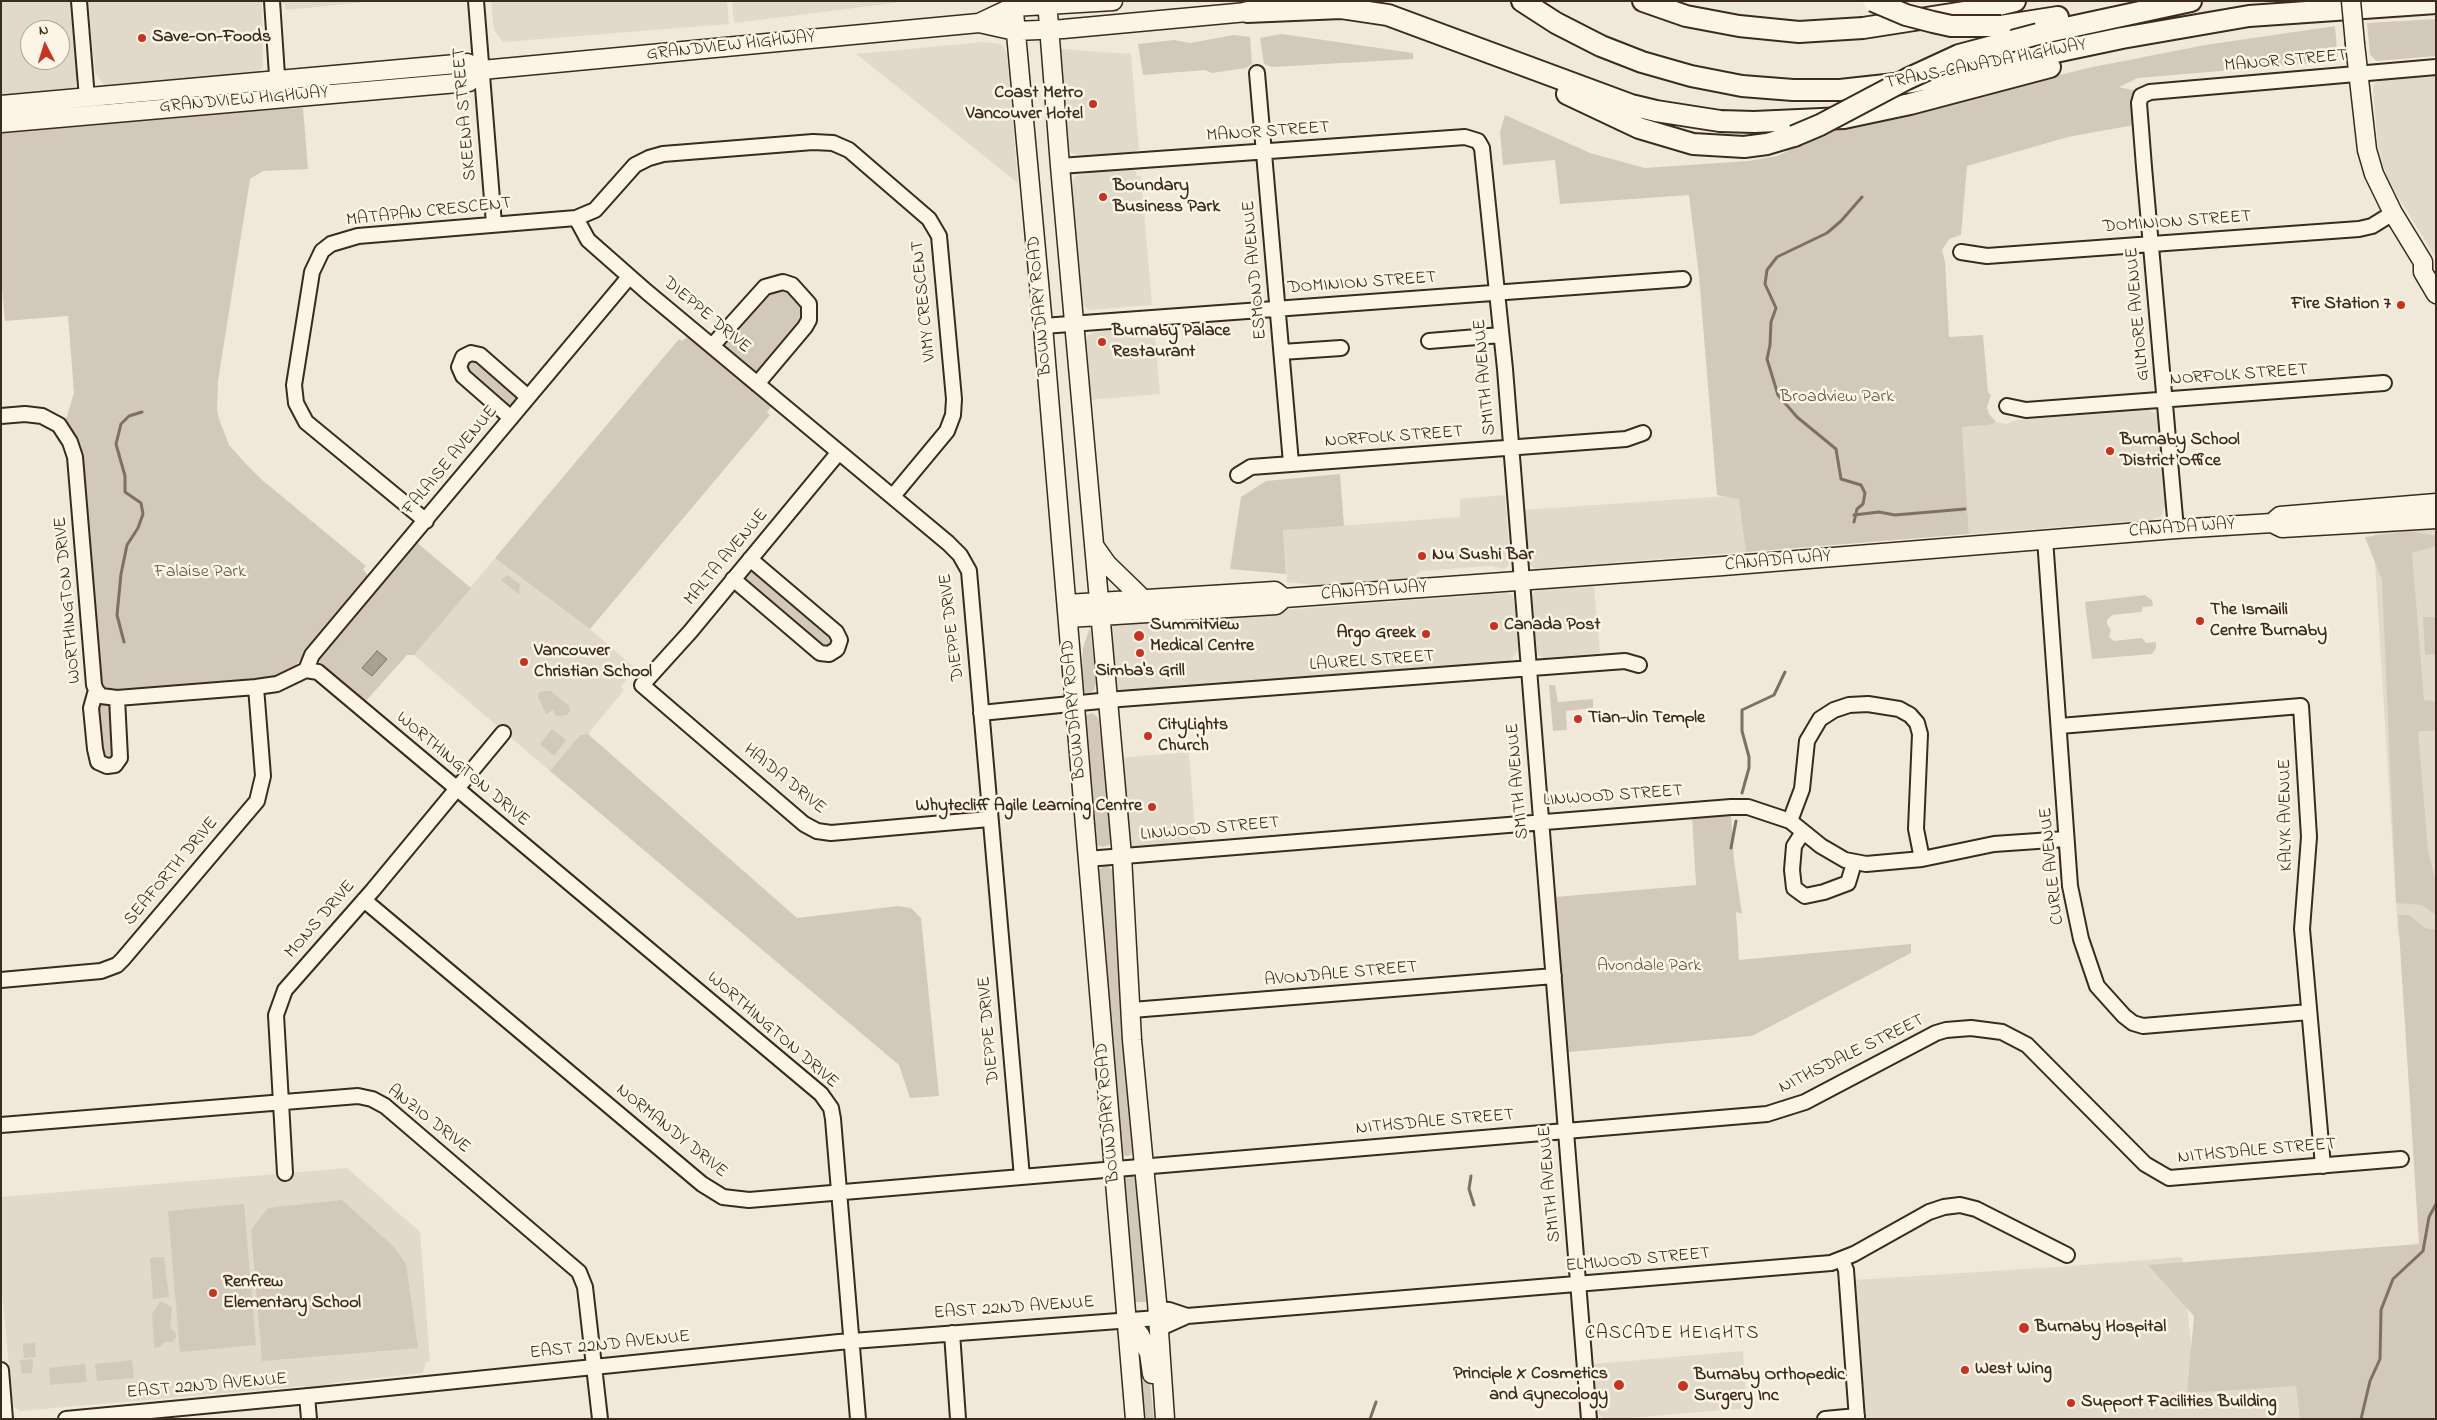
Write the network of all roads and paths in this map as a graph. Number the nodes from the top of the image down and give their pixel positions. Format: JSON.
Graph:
{"nodes":[{"id":1,"x":79,"y":1,"type":"edge"},
{"id":2,"x":272,"y":1,"type":"edge"},
{"id":3,"x":476,"y":1,"type":"edge"},
{"id":4,"x":1113,"y":1,"type":"edge"},
{"id":5,"x":1522,"y":1,"type":"edge"},
{"id":6,"x":1643,"y":1,"type":"edge"},
{"id":7,"x":1873,"y":1,"type":"edge"},
{"id":8,"x":2015,"y":1,"type":"edge"},
{"id":9,"x":2129,"y":1,"type":"edge"},
{"id":10,"x":2190,"y":1,"type":"edge"},
{"id":11,"x":2351,"y":1,"type":"edge"},
{"id":12,"x":2436,"y":3,"type":"edge"},
{"id":13,"x":1013,"y":4,"type":"edge"},
{"id":14,"x":1047,"y":4,"type":"edge"},
{"id":15,"x":1247,"y":12,"type":"joint"},
{"id":16,"x":979,"y":23,"type":"junction"},
{"id":17,"x":1015,"y":30,"type":"junction"},
{"id":18,"x":1048,"y":30,"type":"junction"},
{"id":19,"x":2122,"y":38,"type":"junction"},
{"id":20,"x":1502,"y":58,"type":"junction"},
{"id":21,"x":2436,"y":67,"type":"edge"},
{"id":22,"x":482,"y":70,"type":"junction"},
{"id":23,"x":1257,"y":73,"type":"dead end"},
{"id":24,"x":2359,"y":74,"type":"junction"},
{"id":25,"x":277,"y":80,"type":"junction"},
{"id":26,"x":2141,"y":96,"type":"joint"},
{"id":27,"x":87,"y":98,"type":"junction"},
{"id":28,"x":278,"y":99,"type":"junction"},
{"id":29,"x":1,"y":105,"type":"edge"},
{"id":30,"x":1,"y":123,"type":"edge"},
{"id":31,"x":1478,"y":141,"type":"joint"},
{"id":32,"x":1264,"y":152,"type":"junction"},
{"id":33,"x":1060,"y":166,"type":"junction"},
{"id":34,"x":2393,"y":213,"type":"junction"},
{"id":35,"x":576,"y":218,"type":"junction"},
{"id":36,"x":494,"y":224,"type":"junction"},
{"id":37,"x":2151,"y":244,"type":"junction"},
{"id":38,"x":1961,"y":252,"type":"dead end"},
{"id":39,"x":2430,"y":265,"type":"edge"},
{"id":40,"x":629,"y":277,"type":"junction"},
{"id":41,"x":1683,"y":279,"type":"dead end"},
{"id":42,"x":1497,"y":292,"type":"junction"},
{"id":43,"x":2436,"y":294,"type":"edge"},
{"id":44,"x":1278,"y":308,"type":"junction"},
{"id":45,"x":1075,"y":323,"type":"junction"},
{"id":46,"x":1043,"y":326,"type":"junction"},
{"id":47,"x":1501,"y":335,"type":"junction"},
{"id":48,"x":1429,"y":341,"type":"dead end"},
{"id":49,"x":712,"y":346,"type":"junction"},
{"id":50,"x":1341,"y":348,"type":"dead end"},
{"id":51,"x":1282,"y":352,"type":"junction"},
{"id":52,"x":2384,"y":383,"type":"dead end"},
{"id":53,"x":757,"y":384,"type":"junction"},
{"id":54,"x":528,"y":397,"type":"junction"},
{"id":55,"x":2166,"y":400,"type":"junction"},
{"id":56,"x":2006,"y":406,"type":"dead end"},
{"id":57,"x":1,"y":416,"type":"edge"},
{"id":58,"x":511,"y":418,"type":"junction"},
{"id":59,"x":1643,"y":433,"type":"dead end"},
{"id":60,"x":1511,"y":447,"type":"junction"},
{"id":61,"x":839,"y":452,"type":"junction"},
{"id":62,"x":1291,"y":463,"type":"junction"},
{"id":63,"x":1238,"y":474,"type":"dead end"},
{"id":64,"x":893,"y":496,"type":"junction"},
{"id":65,"x":2436,"y":503,"type":"edge"},
{"id":66,"x":2436,"y":519,"type":"edge"},
{"id":67,"x":426,"y":521,"type":"junction"},
{"id":68,"x":2272,"y":522,"type":"junction"},
{"id":69,"x":2176,"y":529,"type":"junction"},
{"id":70,"x":2045,"y":540,"type":"junction"},
{"id":71,"x":1094,"y":546,"type":"junction"},
{"id":72,"x":750,"y":560,"type":"junction"},
{"id":73,"x":733,"y":579,"type":"junction"},
{"id":74,"x":1521,"y":581,"type":"junction"},
{"id":75,"x":1142,"y":598,"type":"junction"},
{"id":76,"x":1284,"y":598,"type":"junction"},
{"id":77,"x":1100,"y":608,"type":"junction"},
{"id":78,"x":1067,"y":611,"type":"junction"},
{"id":79,"x":1639,"y":665,"type":"dead end"},
{"id":80,"x":1528,"y":669,"type":"junction"},
{"id":81,"x":306,"y":670,"type":"junction"},
{"id":82,"x":642,"y":685,"type":"joint"},
{"id":83,"x":256,"y":687,"type":"junction"},
{"id":84,"x":96,"y":690,"type":"junction"},
{"id":85,"x":116,"y":698,"type":"junction"},
{"id":86,"x":1108,"y":701,"type":"junction"},
{"id":87,"x":1074,"y":705,"type":"junction"},
{"id":88,"x":981,"y":713,"type":"junction"},
{"id":89,"x":2060,"y":726,"type":"junction"},
{"id":90,"x":503,"y":733,"type":"dead end"},
{"id":91,"x":457,"y":790,"type":"junction"},
{"id":92,"x":989,"y":819,"type":"junction"},
{"id":93,"x":1790,"y":821,"type":"junction"},
{"id":94,"x":1541,"y":822,"type":"junction"},
{"id":95,"x":1803,"y":832,"type":"junction"},
{"id":96,"x":2066,"y":839,"type":"junction"},
{"id":97,"x":1122,"y":856,"type":"junction"},
{"id":98,"x":1087,"y":859,"type":"junction"},
{"id":99,"x":1922,"y":859,"type":"junction"},
{"id":100,"x":1854,"y":863,"type":"junction"},
{"id":101,"x":364,"y":900,"type":"junction"},
{"id":102,"x":1554,"y":976,"type":"junction"},
{"id":103,"x":1,"y":980,"type":"edge"},
{"id":104,"x":1132,"y":1010,"type":"junction"},
{"id":105,"x":2310,"y":1012,"type":"junction"},
{"id":106,"x":282,"y":1102,"type":"junction"},
{"id":107,"x":1,"y":1125,"type":"edge"},
{"id":108,"x":1566,"y":1131,"type":"junction"},
{"id":109,"x":2401,"y":1159,"type":"dead end"},
{"id":110,"x":2323,"y":1166,"type":"junction"},
{"id":111,"x":1143,"y":1167,"type":"junction"},
{"id":112,"x":1114,"y":1169,"type":"junction"},
{"id":113,"x":285,"y":1173,"type":"dead end"},
{"id":114,"x":1022,"y":1177,"type":"junction"},
{"id":115,"x":839,"y":1192,"type":"junction"},
{"id":116,"x":2067,"y":1255,"type":"dead end"},
{"id":117,"x":1842,"y":1260,"type":"junction"},
{"id":118,"x":1578,"y":1284,"type":"junction"},
{"id":119,"x":1187,"y":1316,"type":"junction"},
{"id":120,"x":1158,"y":1319,"type":"junction"},
{"id":121,"x":1127,"y":1320,"type":"junction"},
{"id":122,"x":952,"y":1333,"type":"junction"},
{"id":123,"x":851,"y":1341,"type":"junction"},
{"id":124,"x":594,"y":1366,"type":"junction"},
{"id":125,"x":1,"y":1370,"type":"edge"},
{"id":126,"x":307,"y":1396,"type":"junction"},
{"id":127,"x":1857,"y":1417,"type":"edge"},
{"id":128,"x":5,"y":1419,"type":"edge"},
{"id":129,"x":66,"y":1419,"type":"edge"},
{"id":130,"x":309,"y":1419,"type":"edge"},
{"id":131,"x":600,"y":1419,"type":"edge"},
{"id":132,"x":858,"y":1419,"type":"edge"},
{"id":133,"x":958,"y":1419,"type":"edge"},
{"id":134,"x":1135,"y":1419,"type":"edge"},
{"id":135,"x":1158,"y":1419,"type":"edge"},
{"id":136,"x":1165,"y":1419,"type":"edge"},
{"id":137,"x":1589,"y":1419,"type":"edge"},
{"id":138,"x":1825,"y":1419,"type":"edge"}],
"edges":[{"from":1,"to":27,"type":"street"},
{"from":2,"to":25,"type":"street"},
{"from":3,"to":22,"type":"street","name":"SKEENA STREET"},
{"from":4,"to":14,"type":"main road","name":"GRANDVIEW HIGHWAY"},
{"from":5,"to":19,"type":"highway","name":"TRANS-CANADA HIGHWAY"},
{"from":6,"to":8,"type":"highway"},
{"from":7,"to":9,"type":"highway","bridge":true},
{"from":10,"to":20,"type":"highway","bridge":true},
{"from":11,"to":24,"type":"main road","bridge":true},
{"from":12,"to":19,"type":"highway","name":"TRANS-CANADA HIGHWAY"},
{"from":13,"to":14,"type":"main road","name":"GRANDVIEW HIGHWAY"},
{"from":13,"to":16,"type":"main road","name":"GRANDVIEW HIGHWAY"},
{"from":13,"to":17,"type":"main road","name":"BOUNDARY ROAD"},
{"from":14,"to":18,"type":"main road","name":"BOUNDARY ROAD"},
{"from":15,"to":18,"type":"main road","name":"GRANDVIEW HIGHWAY"},
{"from":15,"to":20,"type":"highway"},
{"from":16,"to":17,"type":"main road","name":"GRANDVIEW HIGHWAY"},
{"from":16,"to":22,"type":"main road","name":"GRANDVIEW HIGHWAY"},
{"from":17,"to":18,"type":"main road","name":"GRANDVIEW HIGHWAY"},
{"from":17,"to":46,"type":"main road","name":"BOUNDARY ROAD"},
{"from":18,"to":33,"type":"main road","name":"BOUNDARY ROAD"},
{"from":19,"to":20,"type":"highway"},
{"from":21,"to":24,"type":"street","name":"MANOR STREET"},
{"from":22,"to":25,"type":"main road","name":"GRANDVIEW HIGHWAY"},
{"from":22,"to":28,"type":"main road","name":"GRANDVIEW HIGHWAY"},
{"from":22,"to":36,"type":"street","name":"SKEENA STREET"},
{"from":23,"to":32,"type":"street","name":"ESMOND AVENUE"},
{"from":24,"to":26,"type":"street","name":"MANOR STREET"},
{"from":24,"to":34,"type":"main road"},
{"from":25,"to":27,"type":"main road","name":"GRANDVIEW HIGHWAY"},
{"from":25,"to":28,"type":"street"},
{"from":26,"to":37,"type":"street","name":"GILMORE AVENUE"},
{"from":27,"to":29,"type":"main road","name":"GRANDVIEW HIGHWAY"},
{"from":28,"to":30,"type":"main road","name":"GRANDVIEW HIGHWAY"},
{"from":31,"to":32,"type":"street","name":"MANOR STREET"},
{"from":31,"to":42,"type":"street","name":"SMITH AVENUE"},
{"from":32,"to":33,"type":"street","name":"MANOR STREET"},
{"from":32,"to":44,"type":"street","name":"ESMOND AVENUE"},
{"from":33,"to":45,"type":"main road","name":"BOUNDARY ROAD"},
{"from":34,"to":37,"type":"street","name":"DOMINION STREET"},
{"from":34,"to":39,"type":"main road"},
{"from":35,"to":36,"type":"street","name":"MATAPAN CRESCENT"},
{"from":35,"to":40,"type":"street","name":"DIEPPE DRIVE"},
{"from":35,"to":64,"type":"street","name":"VIMY CRESCENT"},
{"from":36,"to":67,"type":"street","name":"MATAPAN CRESCENT"},
{"from":37,"to":38,"type":"street","name":"DOMINION STREET"},
{"from":37,"to":55,"type":"street","name":"GILMORE AVENUE"},
{"from":39,"to":43,"type":"main road"},
{"from":40,"to":49,"type":"street","name":"DIEPPE DRIVE"},
{"from":40,"to":54,"type":"street","name":"FALAISE AVENUE"},
{"from":41,"to":42,"type":"street","name":"DOMINION STREET"},
{"from":42,"to":44,"type":"street","name":"DOMINION STREET"},
{"from":42,"to":47,"type":"street","name":"SMITH AVENUE"},
{"from":44,"to":45,"type":"street","name":"DOMINION STREET"},
{"from":44,"to":51,"type":"street","name":"ESMOND AVENUE"},
{"from":45,"to":46,"type":"street","name":"DOMINION STREET"},
{"from":45,"to":71,"type":"main road","name":"BOUNDARY ROAD"},
{"from":46,"to":78,"type":"main road","name":"BOUNDARY ROAD"},
{"from":47,"to":48,"type":"street"},
{"from":47,"to":60,"type":"street","name":"SMITH AVENUE"},
{"from":49,"to":53,"type":"street","name":"DIEPPE DRIVE"},
{"from":49,"to":53,"type":"street"},
{"from":50,"to":51,"type":"street"},
{"from":51,"to":62,"type":"street","name":"ESMOND AVENUE"},
{"from":52,"to":55,"type":"street","name":"NORFOLK STREET"},
{"from":53,"to":61,"type":"street","name":"DIEPPE DRIVE"},
{"from":54,"to":58,"type":"street","name":"FALAISE AVENUE"},
{"from":54,"to":58,"type":"street"},
{"from":55,"to":56,"type":"street","name":"NORFOLK STREET"},
{"from":55,"to":69,"type":"street","name":"GILMORE AVENUE"},
{"from":57,"to":84,"type":"street","name":"WORTHINGTON DRIVE"},
{"from":58,"to":67,"type":"street","name":"FALAISE AVENUE"},
{"from":59,"to":60,"type":"street","name":"NORFOLK STREET"},
{"from":60,"to":62,"type":"street","name":"NORFOLK STREET"},
{"from":60,"to":74,"type":"street","name":"SMITH AVENUE"},
{"from":61,"to":64,"type":"street","name":"DIEPPE DRIVE"},
{"from":61,"to":72,"type":"street","name":"MALTA AVENUE"},
{"from":62,"to":63,"type":"street","name":"NORFOLK STREET"},
{"from":64,"to":88,"type":"street","name":"DIEPPE DRIVE"},
{"from":65,"to":68,"type":"main road","name":"CANADA WAY"},
{"from":66,"to":68,"type":"main road","name":"CANADA WAY"},
{"from":67,"to":81,"type":"street","name":"FALAISE AVENUE"},
{"from":68,"to":69,"type":"main road","name":"CANADA WAY"},
{"from":69,"to":70,"type":"main road","name":"CANADA WAY"},
{"from":70,"to":74,"type":"main road","name":"CANADA WAY"},
{"from":70,"to":89,"type":"street","name":"CURLE AVENUE"},
{"from":71,"to":75,"type":"main road"},
{"from":71,"to":77,"type":"main road","name":"BOUNDARY ROAD"},
{"from":72,"to":73,"type":"street","name":"MALTA AVENUE"},
{"from":72,"to":73,"type":"street"},
{"from":73,"to":82,"type":"street","name":"MALTA AVENUE"},
{"from":74,"to":76,"type":"main road","name":"CANADA WAY"},
{"from":74,"to":80,"type":"street","name":"SMITH AVENUE"},
{"from":75,"to":76,"type":"main road","name":"CANADA WAY"},
{"from":75,"to":77,"type":"main road","name":"CANADA WAY"},
{"from":76,"to":77,"type":"main road","name":"CANADA WAY"},
{"from":77,"to":78,"type":"main road","name":"CANADA WAY"},
{"from":77,"to":86,"type":"main road","name":"BOUNDARY ROAD"},
{"from":78,"to":87,"type":"main road","name":"BOUNDARY ROAD"},
{"from":79,"to":80,"type":"street","name":"LAUREL STREET"},
{"from":80,"to":86,"type":"street","name":"LAUREL STREET"},
{"from":80,"to":94,"type":"street","name":"SMITH AVENUE"},
{"from":81,"to":83,"type":"street","name":"WORTHINGTON DRIVE"},
{"from":81,"to":91,"type":"street","name":"WORTHINGTON DRIVE"},
{"from":82,"to":92,"type":"street","name":"HAIDA DRIVE"},
{"from":83,"to":85,"type":"street","name":"WORTHINGTON DRIVE"},
{"from":83,"to":103,"type":"street","name":"SEAFORTH DRIVE"},
{"from":84,"to":85,"type":"street","name":"WORTHINGTON DRIVE"},
{"from":84,"to":85,"type":"street"},
{"from":86,"to":87,"type":"street","name":"LAUREL STREET"},
{"from":86,"to":97,"type":"main road","name":"BOUNDARY ROAD"},
{"from":87,"to":88,"type":"street","name":"LAUREL STREET"},
{"from":87,"to":98,"type":"main road","name":"BOUNDARY ROAD"},
{"from":88,"to":92,"type":"street","name":"DIEPPE DRIVE"},
{"from":89,"to":96,"type":"street","name":"CURLE AVENUE"},
{"from":89,"to":105,"type":"street","name":"KALYK AVENUE"},
{"from":90,"to":91,"type":"street","name":"MONS DRIVE"},
{"from":91,"to":101,"type":"street","name":"MONS DRIVE"},
{"from":91,"to":115,"type":"street","name":"WORTHINGTON DRIVE"},
{"from":92,"to":114,"type":"street","name":"DIEPPE DRIVE"},
{"from":93,"to":94,"type":"street","name":"LINWOOD STREET"},
{"from":93,"to":95,"type":"street","name":"LINWOOD STREET"},
{"from":93,"to":99,"type":"street"},
{"from":94,"to":97,"type":"street","name":"LINWOOD STREET"},
{"from":94,"to":102,"type":"street","name":"SMITH AVENUE"},
{"from":95,"to":100,"type":"street","name":"LINWOOD STREET"},
{"from":95,"to":100,"type":"street"},
{"from":96,"to":99,"type":"street","name":"LINWOOD STREET"},
{"from":96,"to":105,"type":"street","name":"CURLE AVENUE"},
{"from":97,"to":98,"type":"street","name":"LINWOOD STREET"},
{"from":97,"to":104,"type":"main road","name":"BOUNDARY ROAD"},
{"from":98,"to":112,"type":"main road","name":"BOUNDARY ROAD"},
{"from":99,"to":100,"type":"street","name":"LINWOOD STREET"},
{"from":101,"to":106,"type":"street","name":"MONS DRIVE"},
{"from":101,"to":115,"type":"street","name":"NORMANDY DRIVE"},
{"from":102,"to":104,"type":"street","name":"AVONDALE STREET"},
{"from":102,"to":108,"type":"street","name":"SMITH AVENUE"},
{"from":104,"to":111,"type":"main road","name":"BOUNDARY ROAD"},
{"from":105,"to":110,"type":"street","name":"KALYK AVENUE"},
{"from":106,"to":107,"type":"street","name":"ANZIO DRIVE"},
{"from":106,"to":113,"type":"street","name":"MONS DRIVE"},
{"from":106,"to":124,"type":"street","name":"ANZIO DRIVE"},
{"from":108,"to":110,"type":"street","name":"NITHSDALE STREET"},
{"from":108,"to":111,"type":"street","name":"NITHSDALE STREET"},
{"from":108,"to":118,"type":"street","name":"SMITH AVENUE"},
{"from":109,"to":110,"type":"street","name":"NITHSDALE STREET"},
{"from":111,"to":112,"type":"street","name":"NITHSDALE STREET"},
{"from":111,"to":120,"type":"main road","name":"BOUNDARY ROAD"},
{"from":112,"to":114,"type":"street","name":"NORMANDY DRIVE"},
{"from":112,"to":121,"type":"main road","name":"BOUNDARY ROAD"},
{"from":114,"to":115,"type":"street","name":"NORMANDY DRIVE"},
{"from":115,"to":123,"type":"street","name":"WORTHINGTON DRIVE"},
{"from":116,"to":117,"type":"street","name":"ELMWOOD STREET"},
{"from":117,"to":118,"type":"street","name":"ELMWOOD STREET"},
{"from":117,"to":127,"type":"street"},
{"from":118,"to":119,"type":"street","name":"ELMWOOD STREET"},
{"from":118,"to":137,"type":"street","name":"SMITH AVENUE"},
{"from":119,"to":120,"type":"street","name":"ELMWOOD STREET"},
{"from":119,"to":120,"type":"street","name":"ELMWOOD STREET"},
{"from":120,"to":121,"type":"street","name":"EAST 22ND AVENUE"},
{"from":120,"to":136,"type":"main road","name":"BOUNDARY ROAD"},
{"from":121,"to":122,"type":"street","name":"EAST 22ND AVENUE"},
{"from":121,"to":134,"type":"main road","name":"BOUNDARY ROAD"},
{"from":121,"to":135,"type":"main road"},
{"from":122,"to":123,"type":"street","name":"EAST 22ND AVENUE"},
{"from":122,"to":133,"type":"street"},
{"from":123,"to":124,"type":"street","name":"EAST 22ND AVENUE"},
{"from":123,"to":132,"type":"street","name":"WORTHINGTON DRIVE"},
{"from":124,"to":126,"type":"street","name":"EAST 22ND AVENUE"},
{"from":124,"to":131,"type":"street"},
{"from":125,"to":128,"type":"street"},
{"from":126,"to":129,"type":"street","name":"EAST 22ND AVENUE"},
{"from":126,"to":130,"type":"street"},
{"from":127,"to":138,"type":"street"}]}
